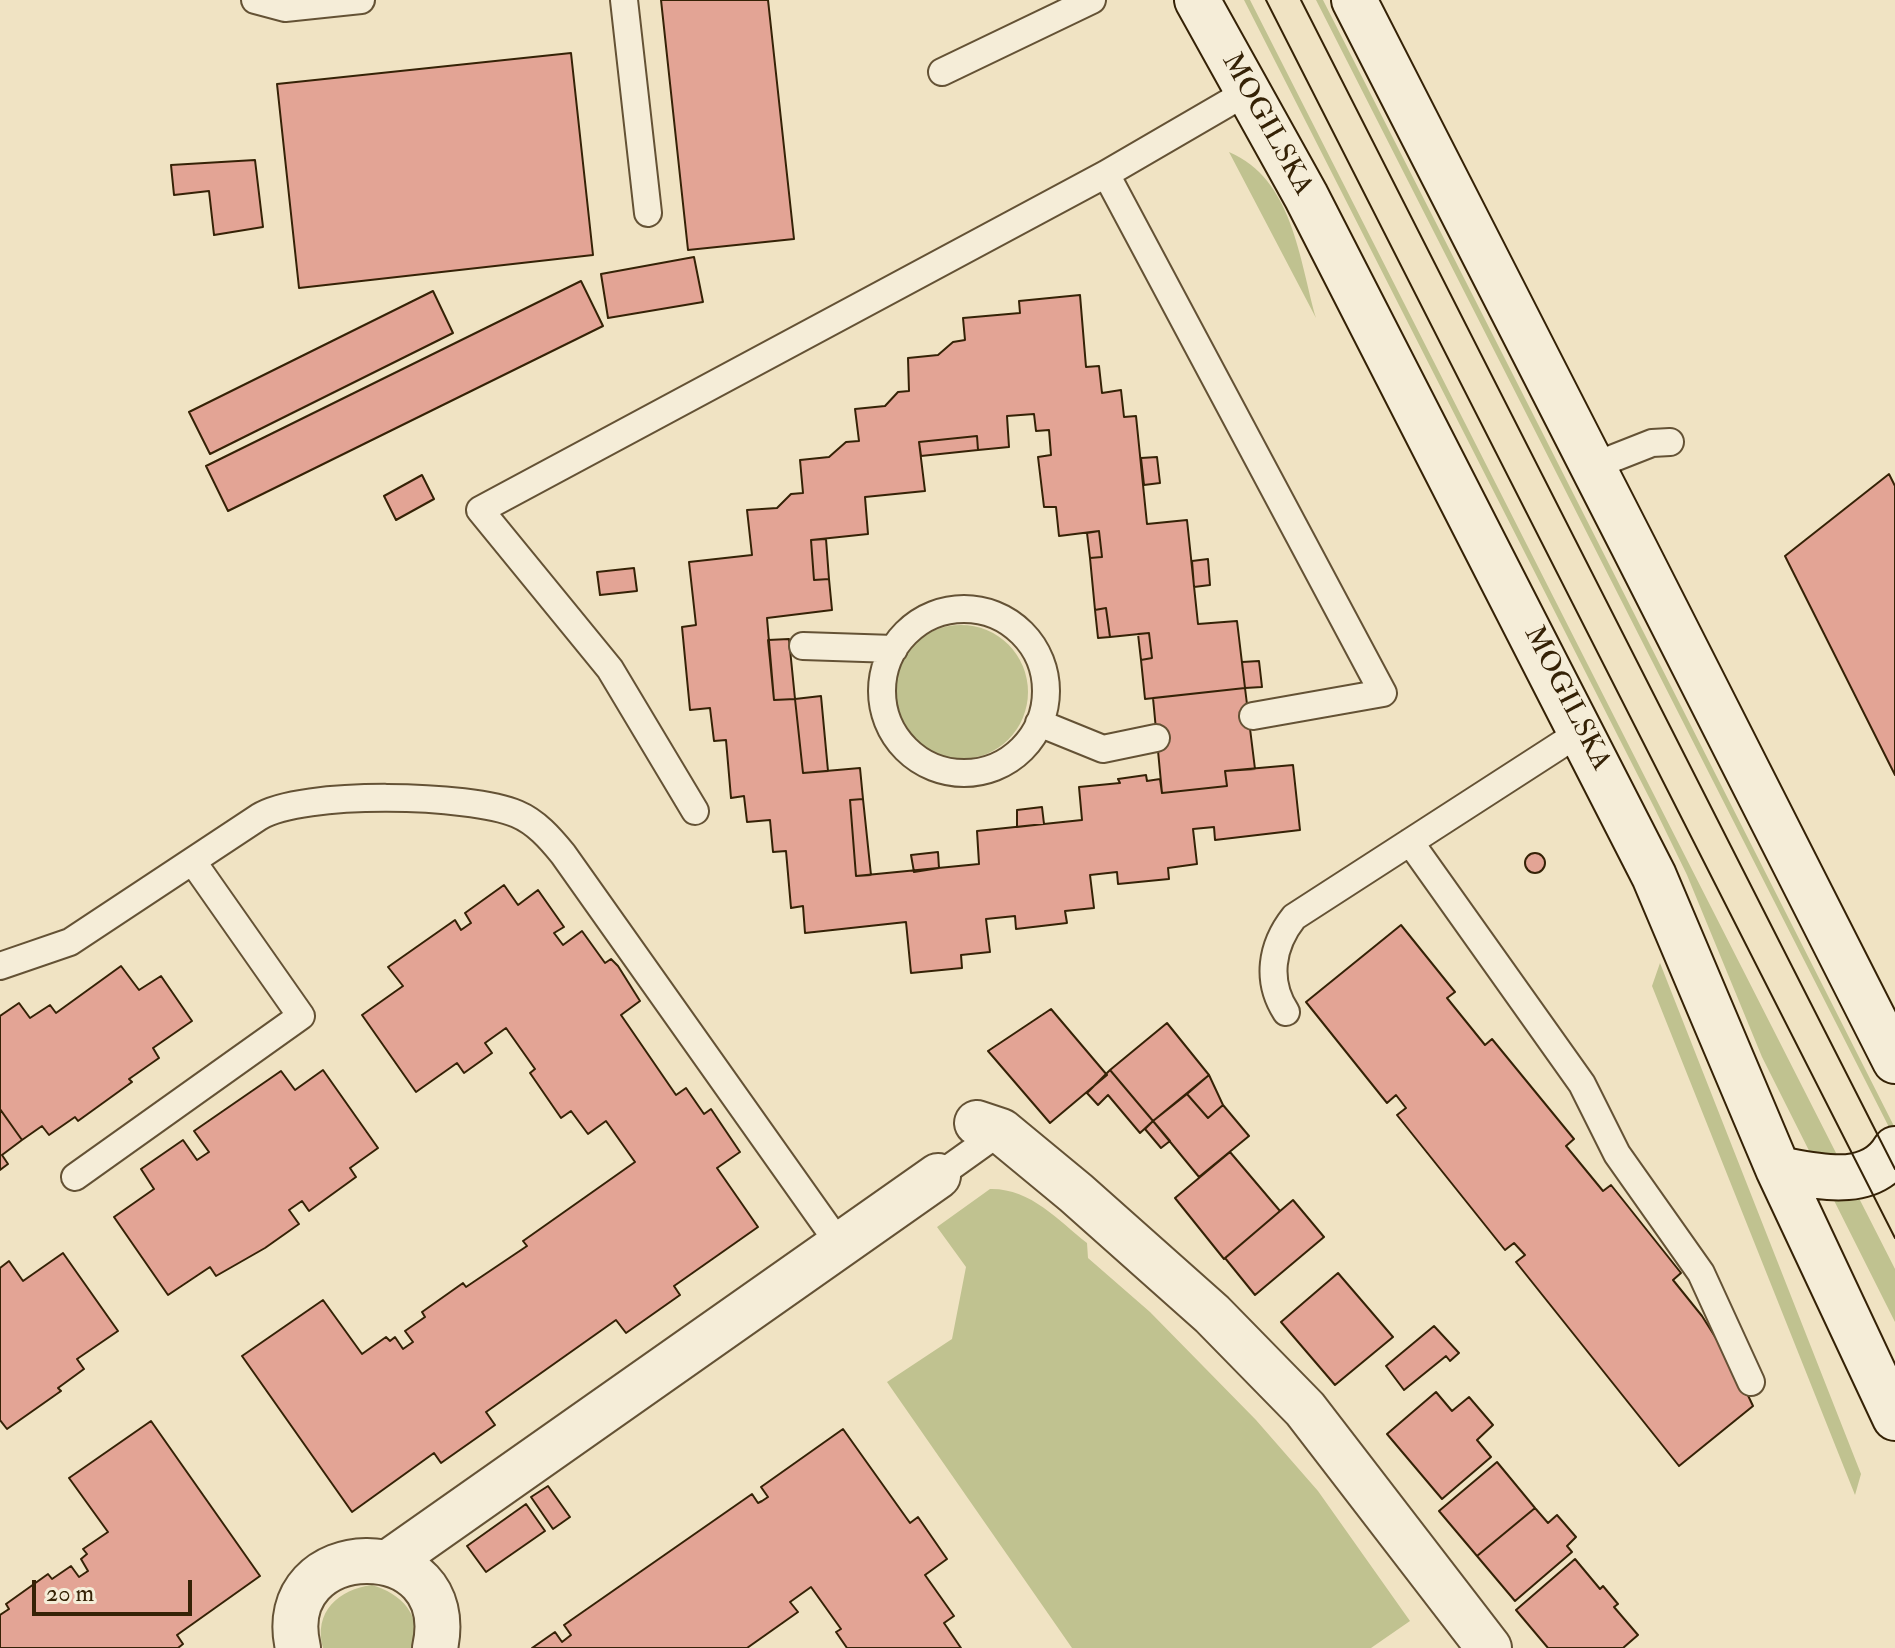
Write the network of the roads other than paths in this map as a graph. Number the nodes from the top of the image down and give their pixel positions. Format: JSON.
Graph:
{"nodes":[{"id":1,"x":255,"y":0,"type":"edge"},
{"id":2,"x":361,"y":0,"type":"edge"},
{"id":3,"x":624,"y":0,"type":"edge"},
{"id":4,"x":1092,"y":0,"type":"edge"},
{"id":5,"x":1197,"y":0,"type":"edge"},
{"id":6,"x":1354,"y":0,"type":"edge"},
{"id":7,"x":942,"y":72,"type":"dead end"},
{"id":8,"x":1247,"y":92,"type":"junction"},
{"id":9,"x":1106,"y":174,"type":"junction"},
{"id":10,"x":648,"y":213,"type":"dead end"},
{"id":11,"x":1670,"y":442,"type":"dead end"},
{"id":12,"x":1591,"y":467,"type":"junction"},
{"id":13,"x":803,"y":646,"type":"dead end"},
{"id":14,"x":894,"y":649,"type":"junction"},
{"id":15,"x":1253,"y":716,"type":"dead end"},
{"id":16,"x":1039,"y":723,"type":"junction"},
{"id":17,"x":1582,"y":731,"type":"junction"},
{"id":18,"x":1156,"y":738,"type":"dead end"},
{"id":19,"x":695,"y":811,"type":"dead end"},
{"id":20,"x":1410,"y":842,"type":"junction"},
{"id":21,"x":193,"y":862,"type":"junction"},
{"id":22,"x":0,"y":966,"type":"edge"},
{"id":23,"x":1286,"y":1012,"type":"dead end"},
{"id":24,"x":1895,"y":1061,"type":"edge"},
{"id":25,"x":989,"y":1127,"type":"joint"},
{"id":26,"x":1895,"y":1149,"type":"edge"},
{"id":27,"x":1778,"y":1169,"type":"junction"},
{"id":28,"x":938,"y":1176,"type":"joint"},
{"id":29,"x":75,"y":1177,"type":"dead end"},
{"id":30,"x":840,"y":1245,"type":"junction"},
{"id":31,"x":1751,"y":1382,"type":"dead end"},
{"id":32,"x":1895,"y":1418,"type":"edge"},
{"id":33,"x":389,"y":1562,"type":"junction"},
{"id":34,"x":298,"y":1648,"type":"edge"},
{"id":35,"x":435,"y":1648,"type":"edge"},
{"id":36,"x":1489,"y":1648,"type":"edge"}],
"edges":[{"from":1,"to":2,"type":"lane"},
{"from":3,"to":10,"type":"lane"},
{"from":4,"to":7,"type":"lane"},
{"from":5,"to":8,"type":"main road","name":"MOGILSKA"},
{"from":6,"to":12,"type":"main road"},
{"from":8,"to":9,"type":"lane"},
{"from":8,"to":17,"type":"main road","name":"MOGILSKA"},
{"from":9,"to":15,"type":"lane"},
{"from":9,"to":19,"type":"lane"},
{"from":11,"to":12,"type":"lane"},
{"from":12,"to":24,"type":"main road"},
{"from":13,"to":14,"type":"lane"},
{"from":14,"to":16,"type":"lane"},
{"from":14,"to":16,"type":"lane"},
{"from":16,"to":18,"type":"lane"},
{"from":17,"to":20,"type":"lane"},
{"from":17,"to":27,"type":"main road","name":"MOGILSKA"},
{"from":20,"to":23,"type":"lane"},
{"from":20,"to":31,"type":"lane"},
{"from":21,"to":22,"type":"lane"},
{"from":21,"to":29,"type":"lane"},
{"from":21,"to":30,"type":"lane"},
{"from":25,"to":28,"type":"lane"},
{"from":25,"to":36,"type":"main road"},
{"from":26,"to":27,"type":"main road"},
{"from":27,"to":32,"type":"main road","name":"MOGILSKA"},
{"from":28,"to":30,"type":"main road"},
{"from":30,"to":33,"type":"main road"},
{"from":33,"to":34,"type":"main road"},
{"from":33,"to":35,"type":"main road"}]}
